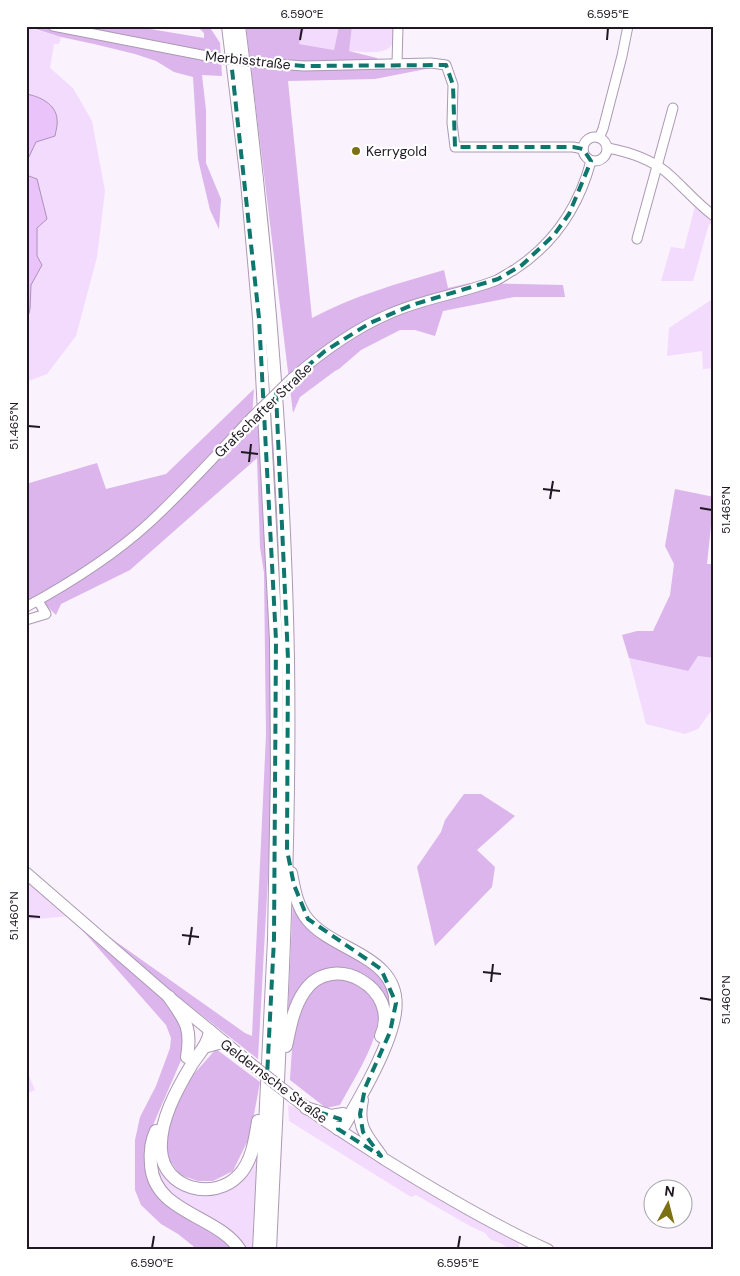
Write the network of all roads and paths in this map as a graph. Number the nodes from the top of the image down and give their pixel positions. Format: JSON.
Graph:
{"nodes":[{"id":1,"x":52,"y":26,"type":"edge"},
{"id":2,"x":218,"y":26,"type":"edge"},
{"id":3,"x":228,"y":26,"type":"edge"},
{"id":4,"x":239,"y":26,"type":"edge"},
{"id":5,"x":398,"y":26,"type":"edge"},
{"id":6,"x":628,"y":26,"type":"edge"},
{"id":7,"x":397,"y":64,"type":"junction"},
{"id":8,"x":236,"y":95,"type":"junction"},
{"id":9,"x":674,"y":108,"type":"dead end"},
{"id":10,"x":599,"y":138,"type":"junction"},
{"id":11,"x":583,"y":148,"type":"junction"},
{"id":12,"x":608,"y":148,"type":"junction"},
{"id":13,"x":591,"y":161,"type":"junction"},
{"id":14,"x":658,"y":166,"type":"junction"},
{"id":15,"x":714,"y":216,"type":"edge"},
{"id":16,"x":637,"y":239,"type":"dead end"},
{"id":17,"x":38,"y":601,"type":"junction"},
{"id":18,"x":26,"y":607,"type":"edge"},
{"id":19,"x":26,"y":620,"type":"edge"},
{"id":20,"x":287,"y":850,"type":"junction"},
{"id":21,"x":26,"y":873,"type":"edge"},
{"id":22,"x":169,"y":996,"type":"junction"},
{"id":23,"x":210,"y":1031,"type":"junction"},
{"id":24,"x":222,"y":1042,"type":"junction"},
{"id":25,"x":204,"y":1047,"type":"junction"},
{"id":26,"x":187,"y":1057,"type":"junction"},
{"id":27,"x":279,"y":1078,"type":"junction"},
{"id":28,"x":365,"y":1088,"type":"junction"},
{"id":29,"x":266,"y":1089,"type":"junction"},
{"id":30,"x":306,"y":1108,"type":"junction"},
{"id":31,"x":342,"y":1114,"type":"junction"},
{"id":32,"x":338,"y":1129,"type":"junction"},
{"id":33,"x":381,"y":1156,"type":"junction"},
{"id":34,"x":240,"y":1250,"type":"edge"},
{"id":35,"x":259,"y":1250,"type":"edge"},
{"id":36,"x":270,"y":1250,"type":"edge"},
{"id":37,"x":548,"y":1250,"type":"edge"}],
"edges":[{"from":1,"to":7,"type":"street","name":"Merbisstraße","bridge":true},
{"from":2,"to":8,"type":"highway"},
{"from":3,"to":8,"type":"highway"},
{"from":4,"to":20,"type":"highway"},
{"from":5,"to":7,"type":"street"},
{"from":6,"to":10,"type":"street"},
{"from":7,"to":11,"type":"street","name":"Merbisstraße"},
{"from":8,"to":29,"type":"highway"},
{"from":9,"to":14,"type":"street"},
{"from":10,"to":11,"type":"street"},
{"from":10,"to":12,"type":"street"},
{"from":11,"to":13,"type":"street"},
{"from":12,"to":13,"type":"street"},
{"from":12,"to":14,"type":"street"},
{"from":13,"to":17,"type":"street","name":"Grafschafter Straße","bridge":true},
{"from":14,"to":15,"type":"street"},
{"from":14,"to":16,"type":"street"},
{"from":17,"to":18,"type":"street","name":"Grafschafter Straße"},
{"from":17,"to":19,"type":"street"},
{"from":20,"to":27,"type":"highway"},
{"from":20,"to":28,"type":"highway"},
{"from":21,"to":22,"type":"main road","name":"Geldernsche Straße"},
{"from":22,"to":23,"type":"main road","name":"Geldernsche Straße"},
{"from":22,"to":26,"type":"highway"},
{"from":23,"to":24,"type":"main road","name":"Geldernsche Straße"},
{"from":23,"to":25,"type":"highway"},
{"from":23,"to":26,"type":"highway"},
{"from":24,"to":25,"type":"highway"},
{"from":24,"to":30,"type":"main road","name":"Geldernsche Straße","bridge":true},
{"from":25,"to":29,"type":"highway"},
{"from":26,"to":34,"type":"highway"},
{"from":27,"to":31,"type":"highway"},
{"from":27,"to":36,"type":"highway"},
{"from":28,"to":32,"type":"highway"},
{"from":28,"to":33,"type":"highway"},
{"from":29,"to":35,"type":"highway"},
{"from":30,"to":31,"type":"highway"},
{"from":30,"to":32,"type":"main road","name":"Geldernsche Straße"},
{"from":31,"to":32,"type":"highway"},
{"from":32,"to":33,"type":"main road","name":"Geldernsche Straße"},
{"from":33,"to":37,"type":"main road","name":"Geldernsche Straße"}]}
